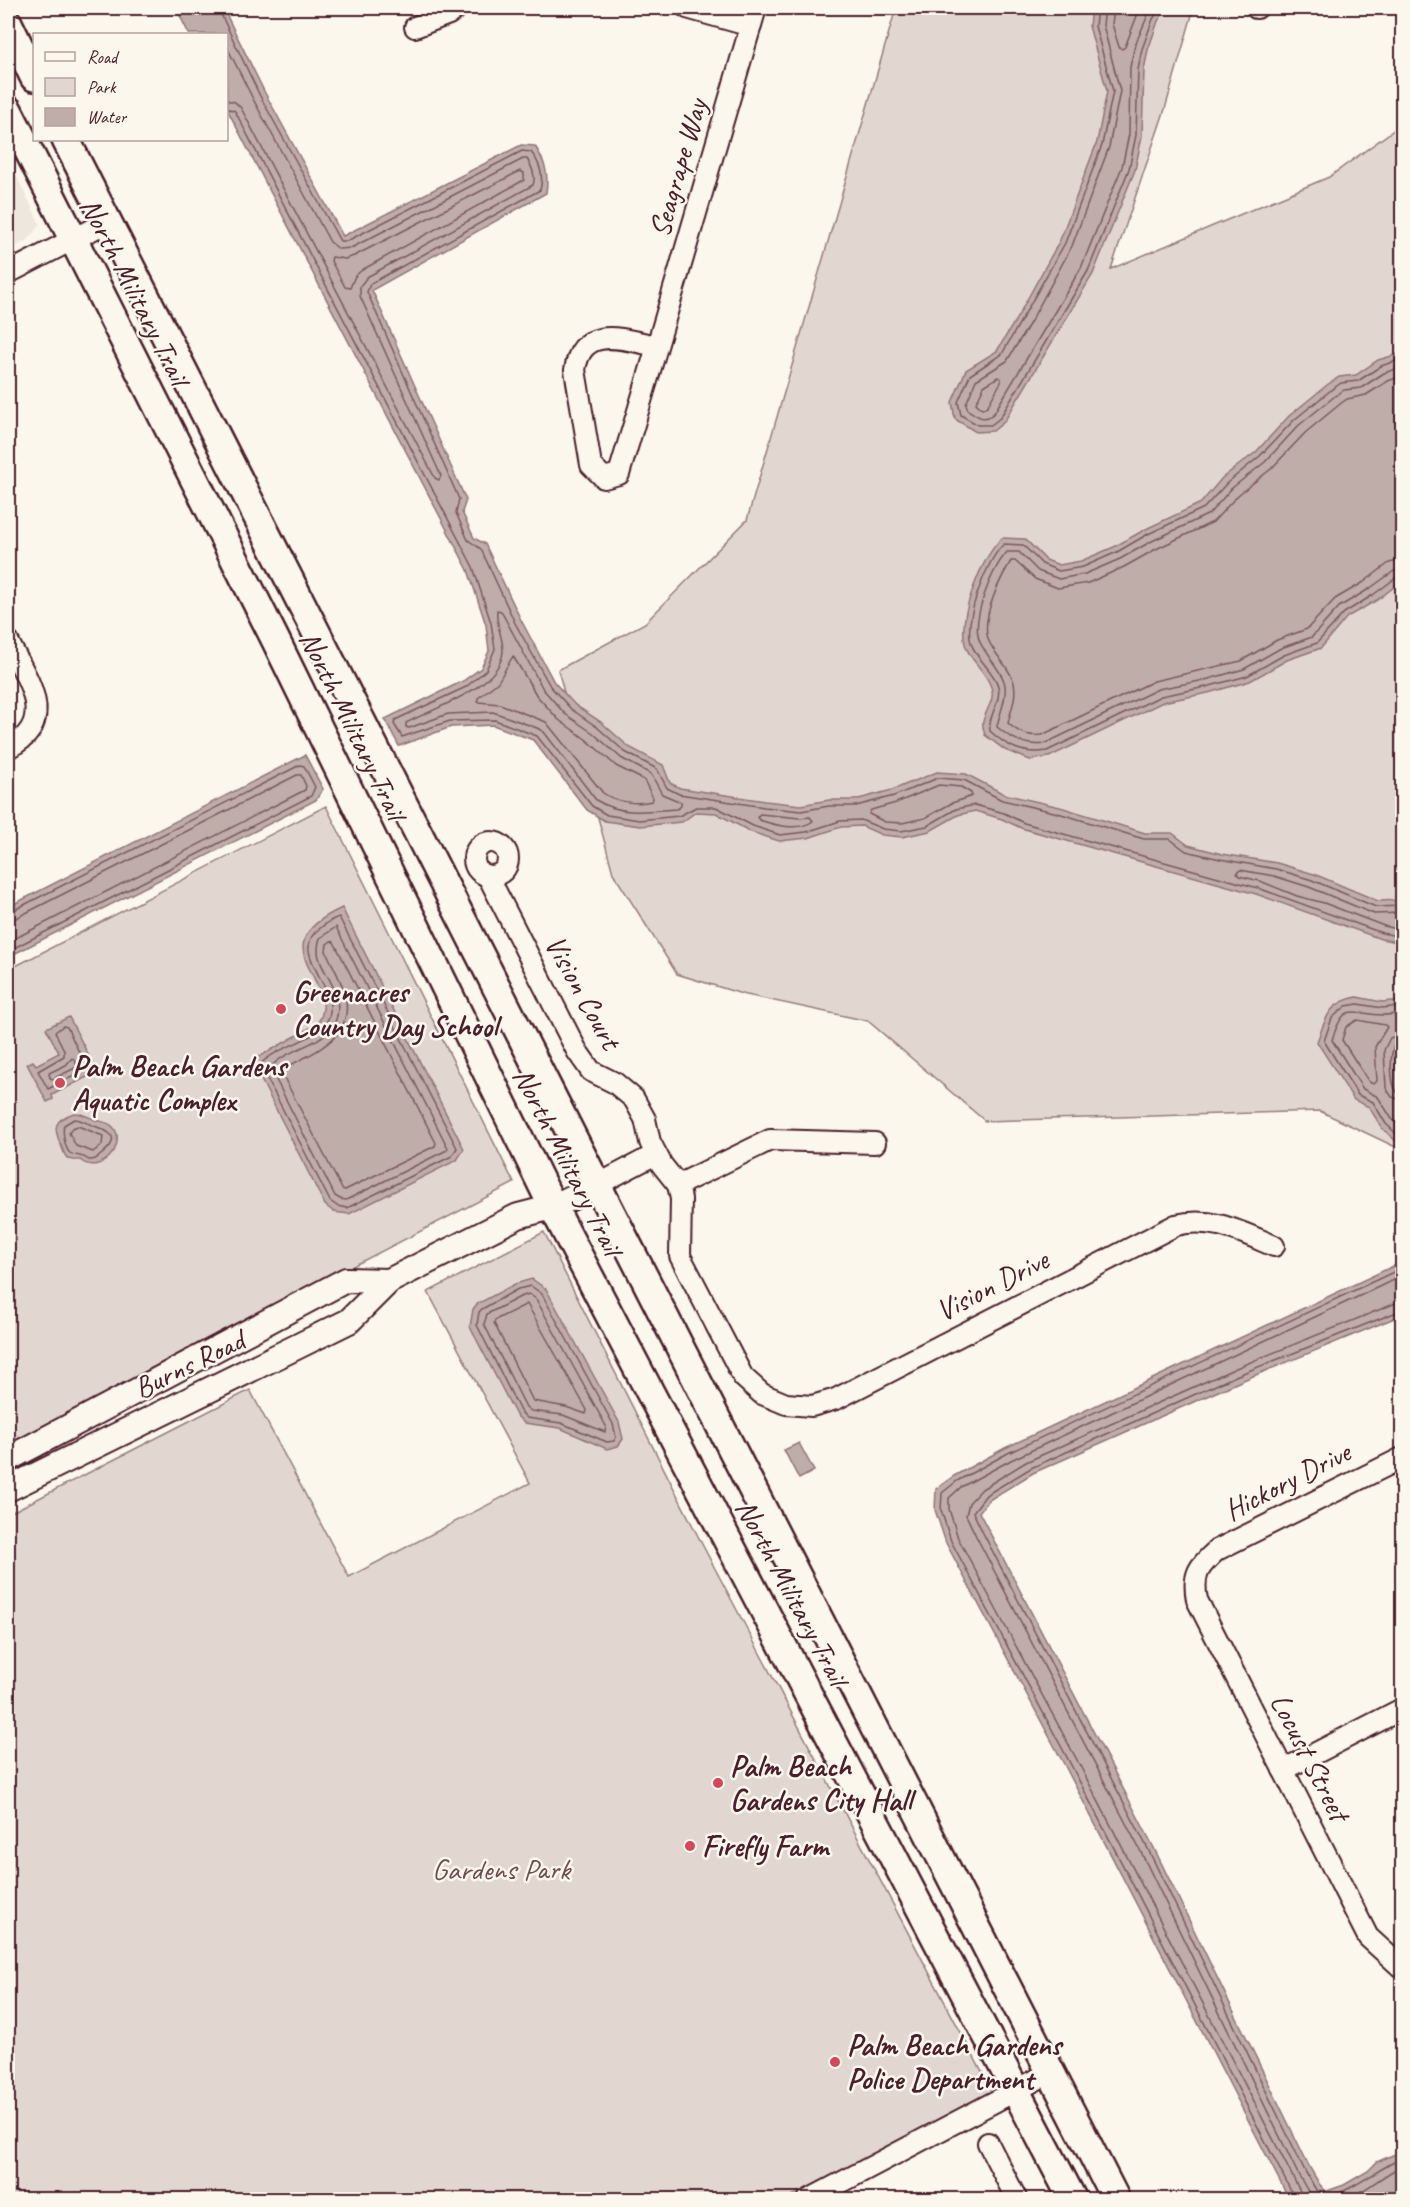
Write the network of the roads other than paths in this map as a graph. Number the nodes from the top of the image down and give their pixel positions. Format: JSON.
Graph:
{"nodes":[{"id":1,"x":457,"y":8,"type":"edge"},
{"id":2,"x":687,"y":8,"type":"edge"},
{"id":3,"x":753,"y":17,"type":"edge"},
{"id":4,"x":8,"y":23,"type":"edge"},
{"id":5,"x":415,"y":27,"type":"dead end"},
{"id":6,"x":33,"y":75,"type":"edge"},
{"id":7,"x":8,"y":110,"type":"edge"},
{"id":8,"x":66,"y":141,"type":"edge"},
{"id":9,"x":107,"y":222,"type":"junction"},
{"id":10,"x":73,"y":240,"type":"junction"},
{"id":11,"x":8,"y":273,"type":"edge"},
{"id":12,"x":657,"y":346,"type":"junction"},
{"id":13,"x":8,"y":641,"type":"edge"},
{"id":14,"x":8,"y":748,"type":"edge"},
{"id":15,"x":488,"y":876,"type":"dead end"},
{"id":16,"x":875,"y":1143,"type":"dead end"},
{"id":17,"x":656,"y":1154,"type":"junction"},
{"id":18,"x":597,"y":1185,"type":"junction"},
{"id":19,"x":678,"y":1185,"type":"junction"},
{"id":20,"x":553,"y":1207,"type":"junction"},
{"id":21,"x":1274,"y":1246,"type":"dead end"},
{"id":22,"x":388,"y":1281,"type":"junction"},
{"id":23,"x":1402,"y":1458,"type":"edge"},
{"id":24,"x":8,"y":1459,"type":"edge"},
{"id":25,"x":8,"y":1489,"type":"edge"},
{"id":26,"x":1202,"y":1563,"type":"joint"},
{"id":27,"x":1402,"y":1709,"type":"edge"},
{"id":28,"x":1283,"y":1770,"type":"junction"},
{"id":29,"x":1401,"y":1967,"type":"dead end"},
{"id":30,"x":1051,"y":2072,"type":"junction"},
{"id":31,"x":1017,"y":2090,"type":"junction"},
{"id":32,"x":988,"y":2143,"type":"dead end"},
{"id":33,"x":808,"y":2199,"type":"edge"},
{"id":34,"x":1017,"y":2199,"type":"edge"},
{"id":35,"x":1073,"y":2199,"type":"edge"},
{"id":36,"x":1116,"y":2199,"type":"edge"}],
"edges":[{"from":1,"to":5,"type":"street"},
{"from":2,"to":3,"type":"street"},
{"from":3,"to":12,"type":"street","name":"Seagrape Way"},
{"from":4,"to":6,"type":"main road"},
{"from":7,"to":10,"type":"main road","name":"North Military Trail"},
{"from":8,"to":9,"type":"main road","name":"North Military Trail"},
{"from":9,"to":10,"type":"street"},
{"from":9,"to":18,"type":"main road","name":"North Military Trail"},
{"from":10,"to":11,"type":"street"},
{"from":10,"to":20,"type":"main road","name":"North Military Trail"},
{"from":12,"to":12,"type":"street","name":"Seagrape Way"},
{"from":13,"to":14,"type":"street"},
{"from":15,"to":17,"type":"street","name":"Vision Court"},
{"from":16,"to":19,"type":"street"},
{"from":17,"to":18,"type":"street"},
{"from":17,"to":19,"type":"street"},
{"from":18,"to":20,"type":"street","name":"Burns Road"},
{"from":18,"to":30,"type":"main road","name":"North Military Trail"},
{"from":19,"to":21,"type":"street","name":"Vision Drive"},
{"from":20,"to":22,"type":"street","name":"Burns Road"},
{"from":20,"to":31,"type":"main road","name":"North Military Trail"},
{"from":22,"to":24,"type":"street","name":"Burns Road"},
{"from":22,"to":25,"type":"street","name":"Burns Road"},
{"from":23,"to":26,"type":"street","name":"Hickory Drive"},
{"from":26,"to":28,"type":"street","name":"Locust Street"},
{"from":27,"to":28,"type":"street"},
{"from":28,"to":29,"type":"street","name":"Locust Street"},
{"from":30,"to":31,"type":"street"},
{"from":30,"to":36,"type":"main road","name":"North Military Trail"},
{"from":31,"to":33,"type":"street"},
{"from":31,"to":35,"type":"main road","name":"North Military Trail"},
{"from":32,"to":34,"type":"street"}]}
